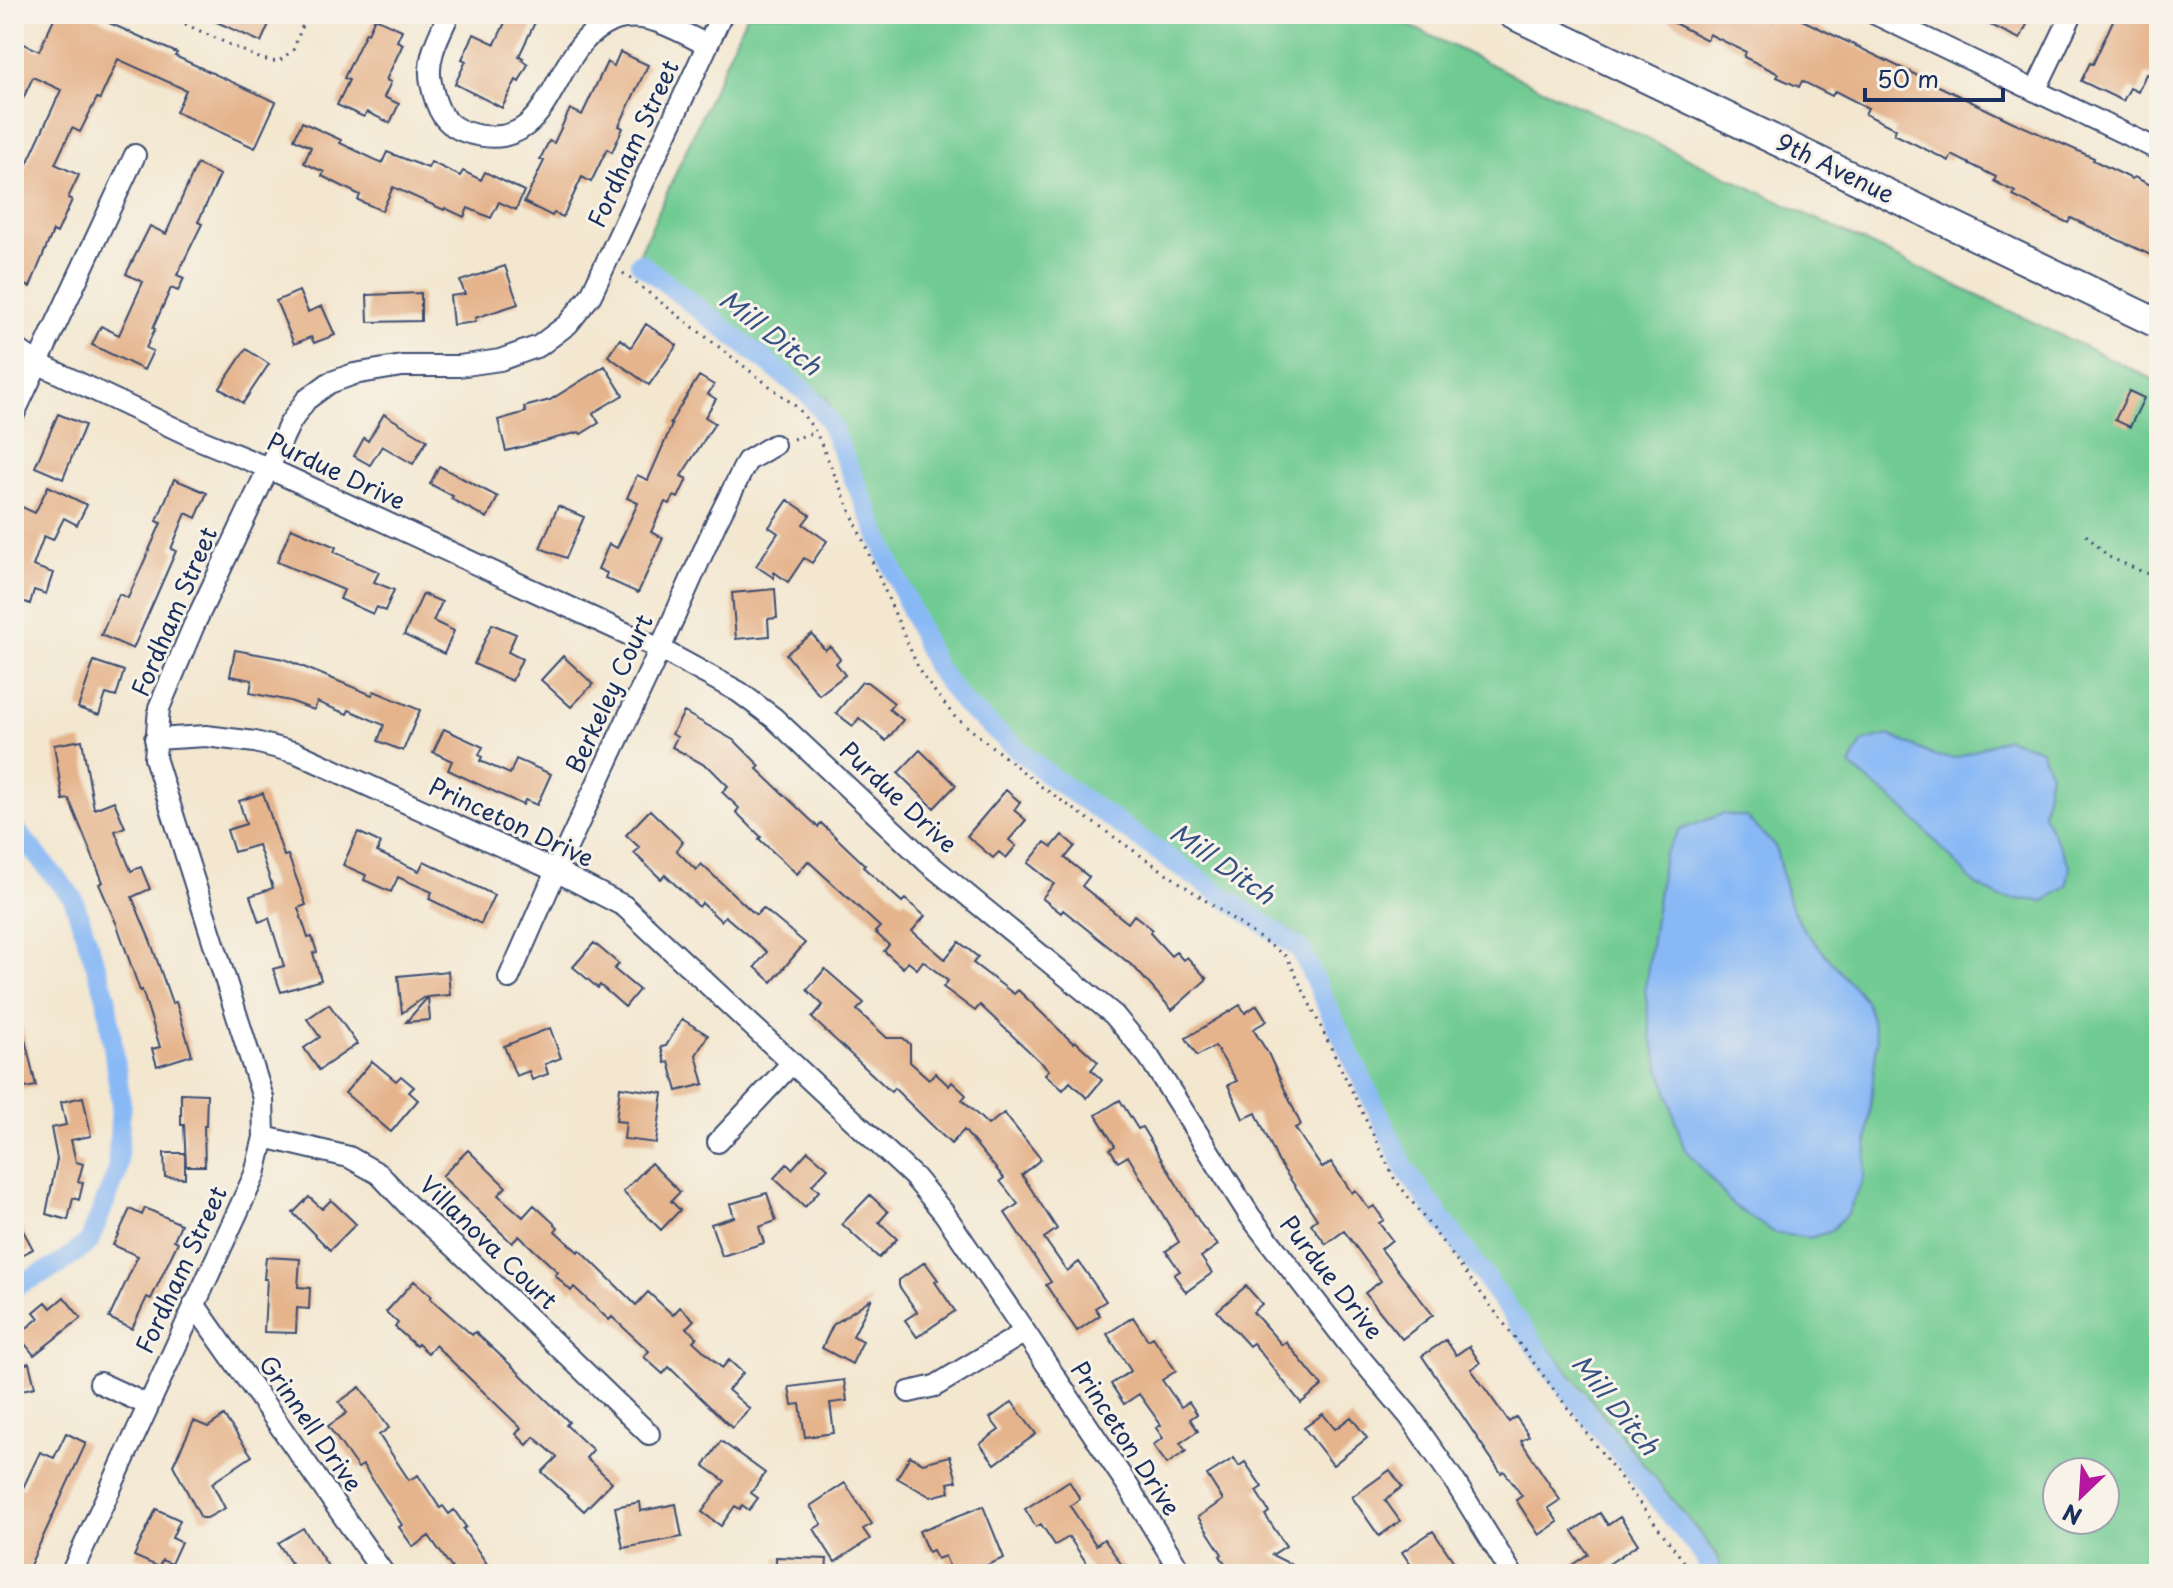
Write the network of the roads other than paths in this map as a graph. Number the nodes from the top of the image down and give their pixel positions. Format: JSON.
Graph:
{"nodes":[{"id":1,"x":449,"y":14,"type":"edge"},
{"id":2,"x":722,"y":14,"type":"edge"},
{"id":3,"x":1512,"y":14,"type":"edge"},
{"id":4,"x":1875,"y":14,"type":"edge"},
{"id":5,"x":2072,"y":14,"type":"edge"},
{"id":6,"x":707,"y":45,"type":"junction"},
{"id":7,"x":2035,"y":91,"type":"junction"},
{"id":8,"x":2159,"y":150,"type":"edge"},
{"id":9,"x":135,"y":155,"type":"dead end"},
{"id":10,"x":2159,"y":324,"type":"edge"},
{"id":11,"x":14,"y":347,"type":"edge"},
{"id":12,"x":37,"y":363,"type":"junction"},
{"id":13,"x":14,"y":414,"type":"edge"},
{"id":14,"x":774,"y":445,"type":"road end"},
{"id":15,"x":268,"y":468,"type":"junction"},
{"id":16,"x":660,"y":649,"type":"junction"},
{"id":17,"x":155,"y":739,"type":"junction"},
{"id":18,"x":556,"y":871,"type":"junction"},
{"id":19,"x":509,"y":978,"type":"dead end"},
{"id":20,"x":792,"y":1063,"type":"junction"},
{"id":21,"x":264,"y":1137,"type":"junction"},
{"id":22,"x":718,"y":1142,"type":"dead end"},
{"id":23,"x":194,"y":1304,"type":"junction"},
{"id":24,"x":1025,"y":1332,"type":"junction"},
{"id":25,"x":100,"y":1383,"type":"dead end"},
{"id":26,"x":909,"y":1392,"type":"dead end"},
{"id":27,"x":148,"y":1405,"type":"junction"},
{"id":28,"x":649,"y":1434,"type":"dead end"},
{"id":29,"x":71,"y":1574,"type":"edge"},
{"id":30,"x":384,"y":1574,"type":"edge"},
{"id":31,"x":1182,"y":1574,"type":"edge"},
{"id":32,"x":1512,"y":1574,"type":"edge"}],
"edges":[{"from":1,"to":6,"type":"street"},
{"from":2,"to":6,"type":"street","name":"Fordham Street"},
{"from":3,"to":10,"type":"main road","name":"9th Avenue"},
{"from":4,"to":7,"type":"street"},
{"from":5,"to":7,"type":"street"},
{"from":6,"to":15,"type":"street","name":"Fordham Street"},
{"from":7,"to":8,"type":"street"},
{"from":9,"to":12,"type":"street"},
{"from":11,"to":12,"type":"street","name":"Purdue Drive"},
{"from":12,"to":13,"type":"street"},
{"from":12,"to":15,"type":"street","name":"Purdue Drive"},
{"from":14,"to":16,"type":"street","name":"Berkeley Court"},
{"from":15,"to":16,"type":"street","name":"Purdue Drive"},
{"from":15,"to":17,"type":"street","name":"Fordham Street"},
{"from":16,"to":18,"type":"street","name":"Berkeley Court"},
{"from":16,"to":32,"type":"street","name":"Purdue Drive"},
{"from":17,"to":18,"type":"street","name":"Princeton Drive"},
{"from":17,"to":21,"type":"street","name":"Fordham Street"},
{"from":18,"to":19,"type":"street","name":"Berkeley Court"},
{"from":18,"to":20,"type":"street","name":"Princeton Drive"},
{"from":20,"to":22,"type":"street"},
{"from":20,"to":24,"type":"street","name":"Princeton Drive"},
{"from":21,"to":23,"type":"street","name":"Fordham Street"},
{"from":21,"to":28,"type":"street","name":"Villanova Court"},
{"from":23,"to":27,"type":"street","name":"Fordham Street"},
{"from":23,"to":30,"type":"street","name":"Grinnell Drive"},
{"from":24,"to":26,"type":"street"},
{"from":24,"to":31,"type":"street","name":"Princeton Drive"},
{"from":25,"to":27,"type":"street"},
{"from":27,"to":29,"type":"street","name":"Fordham Street"}]}
